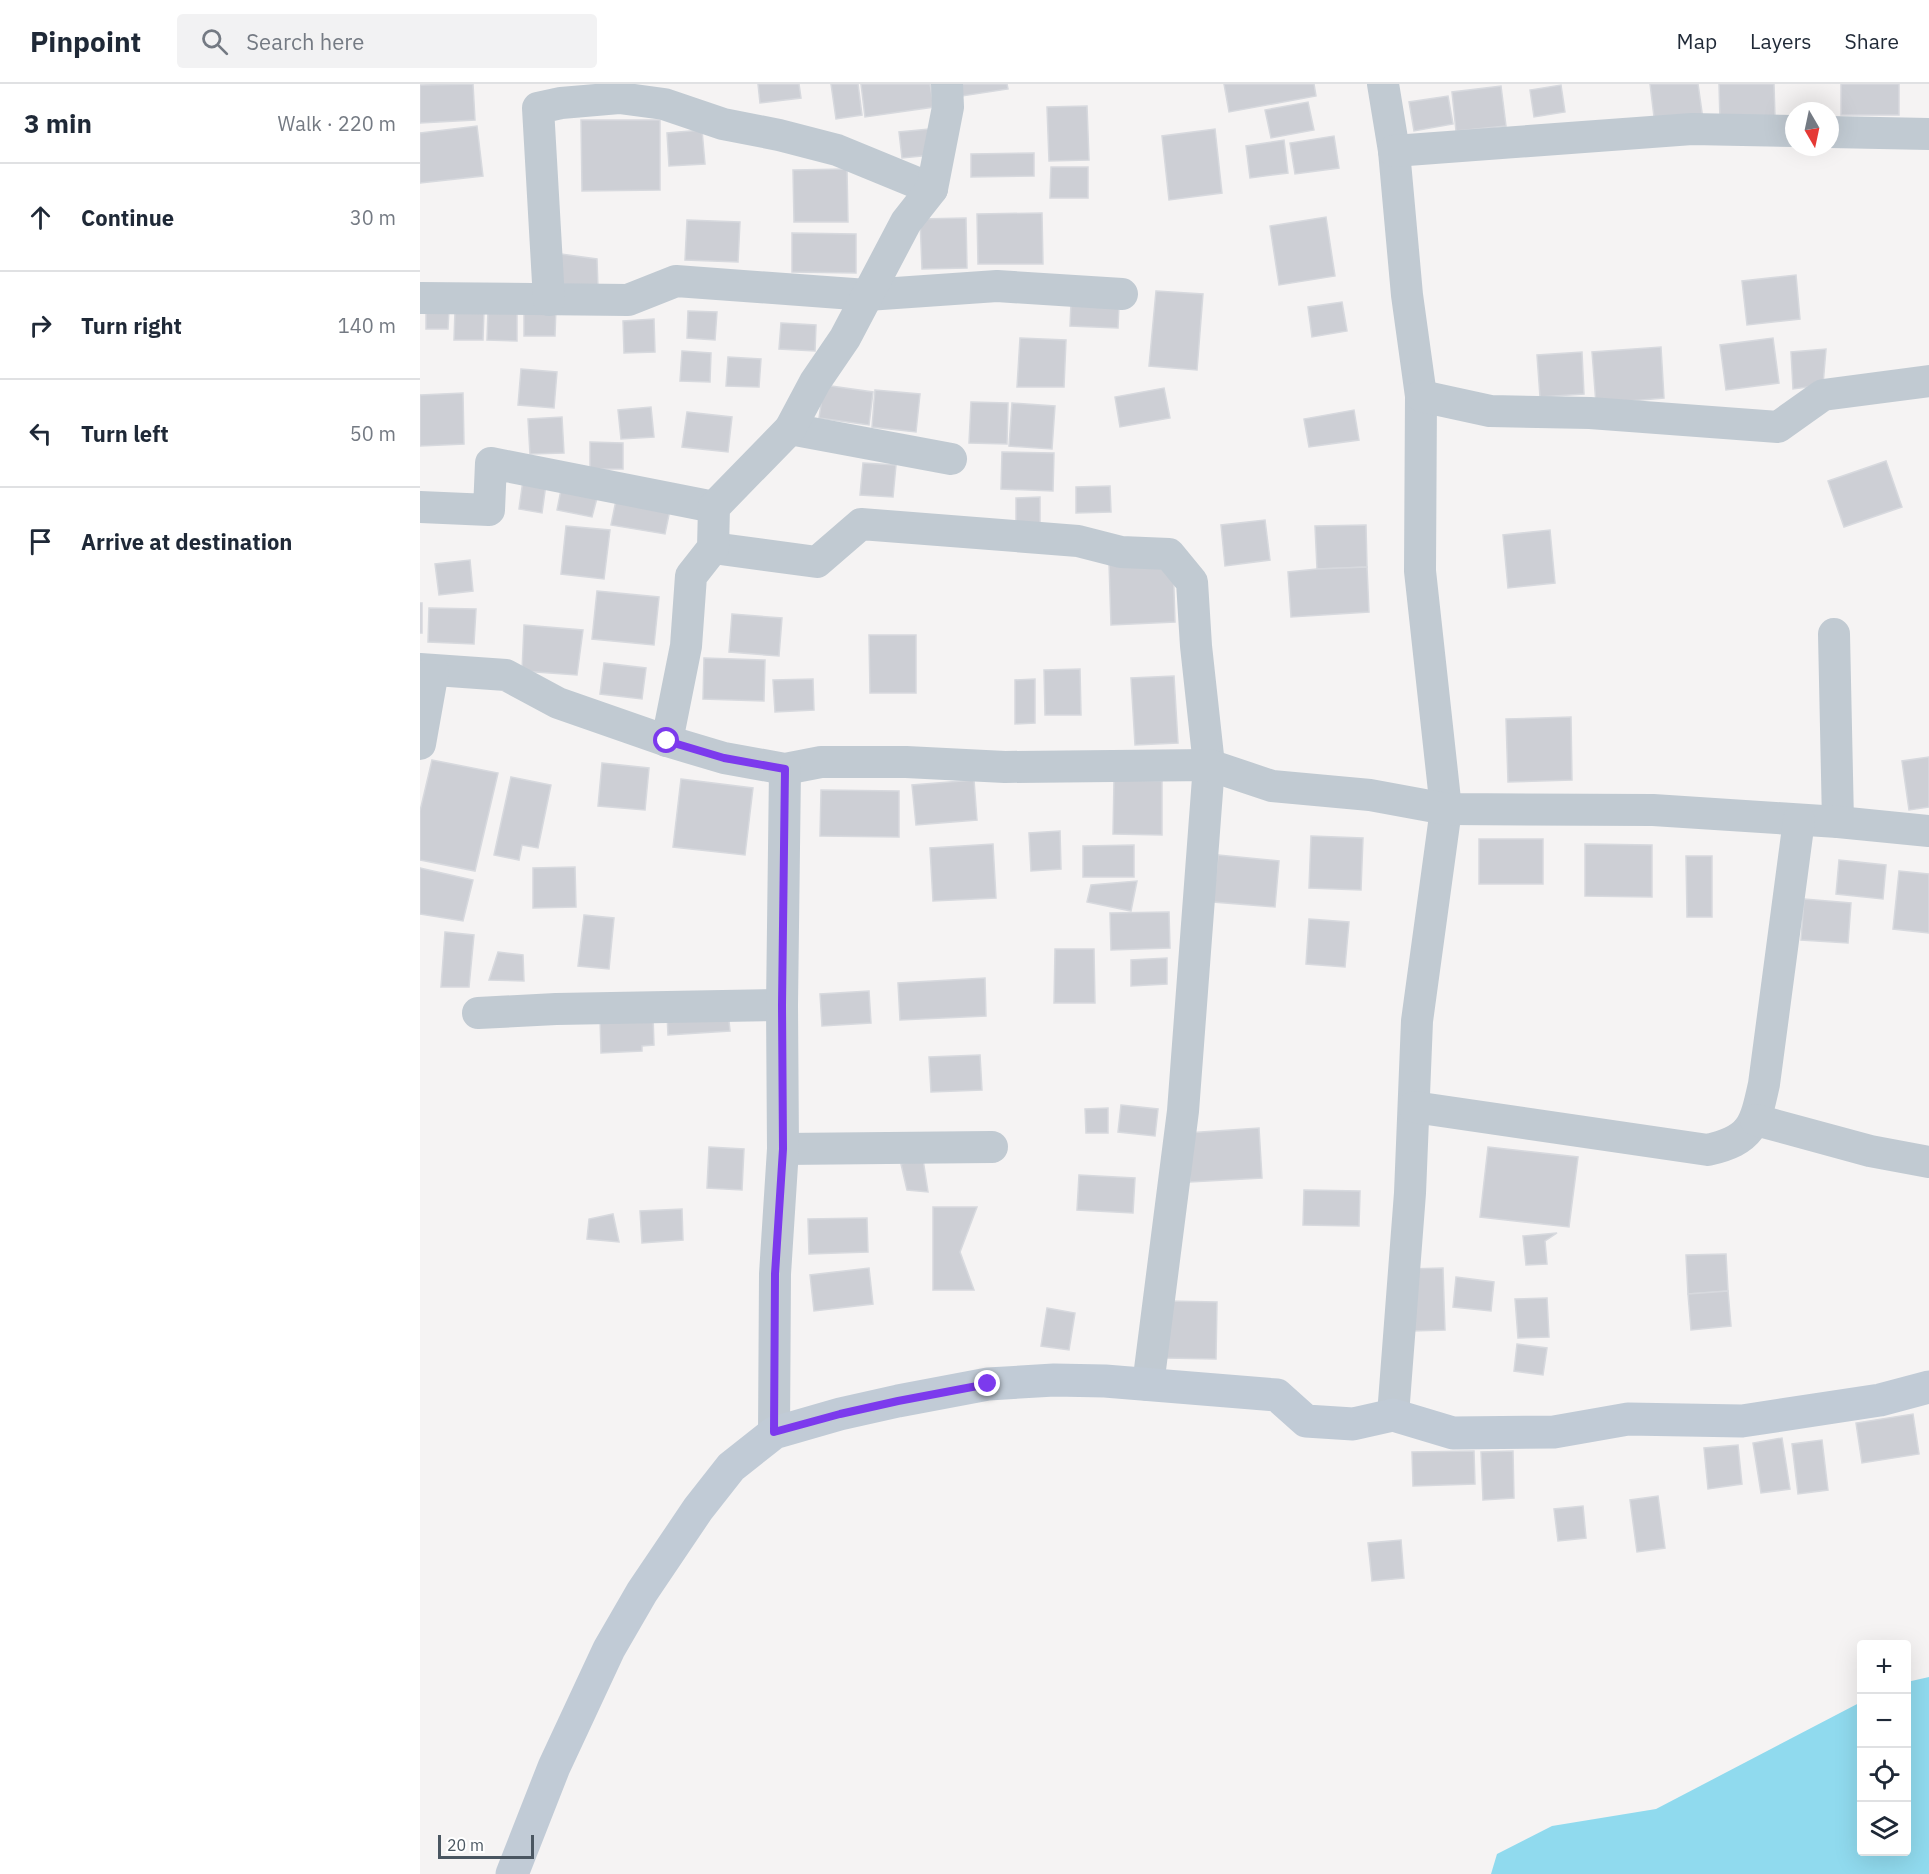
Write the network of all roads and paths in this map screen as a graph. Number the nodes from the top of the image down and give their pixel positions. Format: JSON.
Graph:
{"nodes":[{"id":1,"x":947,"y":84,"type":"edge"},
{"id":2,"x":1383,"y":84,"type":"edge"},
{"id":3,"x":1785,"y":131,"type":"edge"},
{"id":4,"x":1839,"y":132,"type":"edge"},
{"id":5,"x":1929,"y":134,"type":"edge"},
{"id":6,"x":1394,"y":151,"type":"junction"},
{"id":7,"x":932,"y":189,"type":"junction"},
{"id":8,"x":1122,"y":294,"type":"dead end"},
{"id":9,"x":867,"y":295,"type":"junction"},
{"id":10,"x":420,"y":298,"type":"edge"},
{"id":11,"x":549,"y":300,"type":"junction"},
{"id":12,"x":1929,"y":381,"type":"edge"},
{"id":13,"x":1421,"y":396,"type":"junction"},
{"id":14,"x":790,"y":429,"type":"junction"},
{"id":15,"x":951,"y":459,"type":"dead end"},
{"id":16,"x":420,"y":507,"type":"edge"},
{"id":17,"x":714,"y":507,"type":"junction"},
{"id":18,"x":713,"y":548,"type":"junction"},
{"id":19,"x":1834,"y":634,"type":"dead end"},
{"id":20,"x":427,"y":670,"type":"edge"},
{"id":21,"x":667,"y":741,"type":"junction"},
{"id":22,"x":420,"y":744,"type":"edge"},
{"id":23,"x":1209,"y":765,"type":"junction"},
{"id":24,"x":785,"y":769,"type":"junction"},
{"id":25,"x":1446,"y":809,"type":"junction"},
{"id":26,"x":1799,"y":820,"type":"junction"},
{"id":27,"x":1838,"y":822,"type":"junction"},
{"id":28,"x":1929,"y":831,"type":"edge"},
{"id":29,"x":782,"y":1005,"type":"junction"},
{"id":30,"x":478,"y":1013,"type":"dead end"},
{"id":31,"x":1414,"y":1107,"type":"junction"},
{"id":32,"x":1756,"y":1120,"type":"junction"},
{"id":33,"x":992,"y":1147,"type":"dead end"},
{"id":34,"x":783,"y":1149,"type":"junction"},
{"id":35,"x":1929,"y":1162,"type":"edge"},
{"id":36,"x":1148,"y":1385,"type":"junction"},
{"id":37,"x":1929,"y":1387,"type":"edge"},
{"id":38,"x":1393,"y":1415,"type":"junction"},
{"id":39,"x":774,"y":1432,"type":"junction"},
{"id":40,"x":512,"y":1874,"type":"edge"}],
"edges":[{"from":1,"to":7,"type":"street"},
{"from":2,"to":6,"type":"street"},
{"from":3,"to":6,"type":"street"},
{"from":4,"to":5,"type":"street"},
{"from":6,"to":13,"type":"street"},
{"from":7,"to":9,"type":"street"},
{"from":7,"to":11,"type":"street"},
{"from":8,"to":9,"type":"street"},
{"from":9,"to":11,"type":"street"},
{"from":9,"to":14,"type":"street"},
{"from":10,"to":11,"type":"street"},
{"from":12,"to":13,"type":"street"},
{"from":13,"to":25,"type":"street"},
{"from":14,"to":15,"type":"street"},
{"from":14,"to":17,"type":"street"},
{"from":16,"to":17,"type":"street"},
{"from":17,"to":18,"type":"street"},
{"from":18,"to":21,"type":"street"},
{"from":18,"to":23,"type":"street"},
{"from":19,"to":27,"type":"street"},
{"from":20,"to":21,"type":"street"},
{"from":20,"to":22,"type":"street"},
{"from":21,"to":24,"type":"street"},
{"from":23,"to":24,"type":"street"},
{"from":23,"to":25,"type":"street"},
{"from":23,"to":36,"type":"street"},
{"from":24,"to":29,"type":"street"},
{"from":25,"to":26,"type":"street"},
{"from":25,"to":31,"type":"street"},
{"from":26,"to":27,"type":"street"},
{"from":26,"to":32,"type":"street"},
{"from":27,"to":28,"type":"street"},
{"from":29,"to":30,"type":"street"},
{"from":29,"to":34,"type":"street"},
{"from":31,"to":32,"type":"street"},
{"from":31,"to":38,"type":"street"},
{"from":32,"to":35,"type":"street"},
{"from":33,"to":34,"type":"street"},
{"from":34,"to":39,"type":"street"},
{"from":36,"to":38,"type":"main road"},
{"from":36,"to":39,"type":"main road"},
{"from":37,"to":38,"type":"main road"},
{"from":39,"to":40,"type":"main road"}]}
